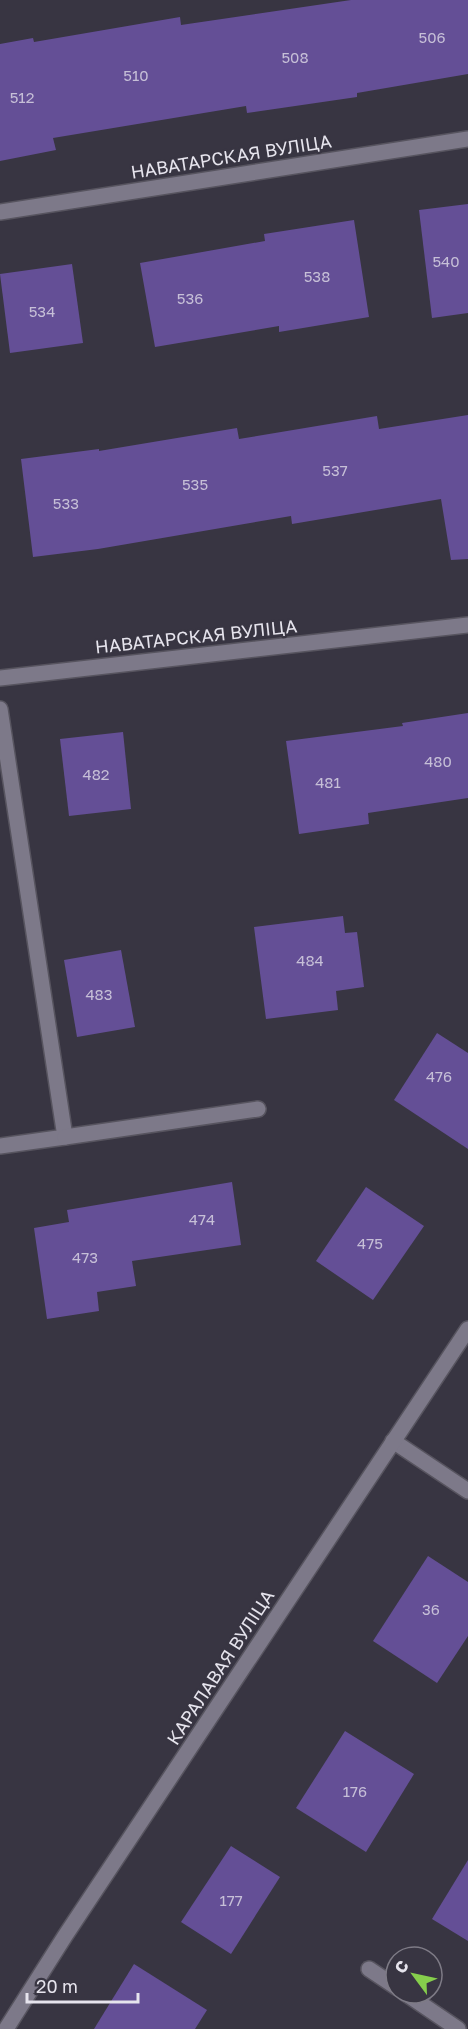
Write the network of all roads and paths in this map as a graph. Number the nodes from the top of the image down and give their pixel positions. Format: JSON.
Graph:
{"nodes":[{"id":1,"x":468,"y":139,"type":"edge"},
{"id":2,"x":0,"y":212,"type":"edge"},
{"id":3,"x":468,"y":625,"type":"edge"},
{"id":4,"x":0,"y":678,"type":"edge"},
{"id":5,"x":0,"y":709,"type":"edge"},
{"id":6,"x":258,"y":1109,"type":"dead end"},
{"id":7,"x":65,"y":1137,"type":"junction"},
{"id":8,"x":0,"y":1146,"type":"edge"},
{"id":9,"x":468,"y":1329,"type":"edge"},
{"id":10,"x":393,"y":1441,"type":"junction"},
{"id":11,"x":468,"y":1491,"type":"edge"},
{"id":12,"x":369,"y":1969,"type":"dead end"},
{"id":13,"x":384,"y":1979,"type":"edge"},
{"id":14,"x":423,"y":2005,"type":"edge"},
{"id":15,"x":6,"y":2029,"type":"edge"},
{"id":16,"x":458,"y":2029,"type":"edge"}],
"edges":[{"from":1,"to":2,"type":"street","name":"НАВАТАРСКАЯ ВУЛІЦА"},
{"from":3,"to":4,"type":"street","name":"НАВАТАРСКАЯ ВУЛІЦА"},
{"from":5,"to":7,"type":"street"},
{"from":6,"to":7,"type":"street"},
{"from":7,"to":8,"type":"street"},
{"from":9,"to":10,"type":"street","name":"КАРАЛАВАЯ ВУЛІЦА"},
{"from":10,"to":11,"type":"street"},
{"from":10,"to":15,"type":"street","name":"КАРАЛАВАЯ ВУЛІЦА"},
{"from":12,"to":13,"type":"street"},
{"from":14,"to":16,"type":"street"}]}
